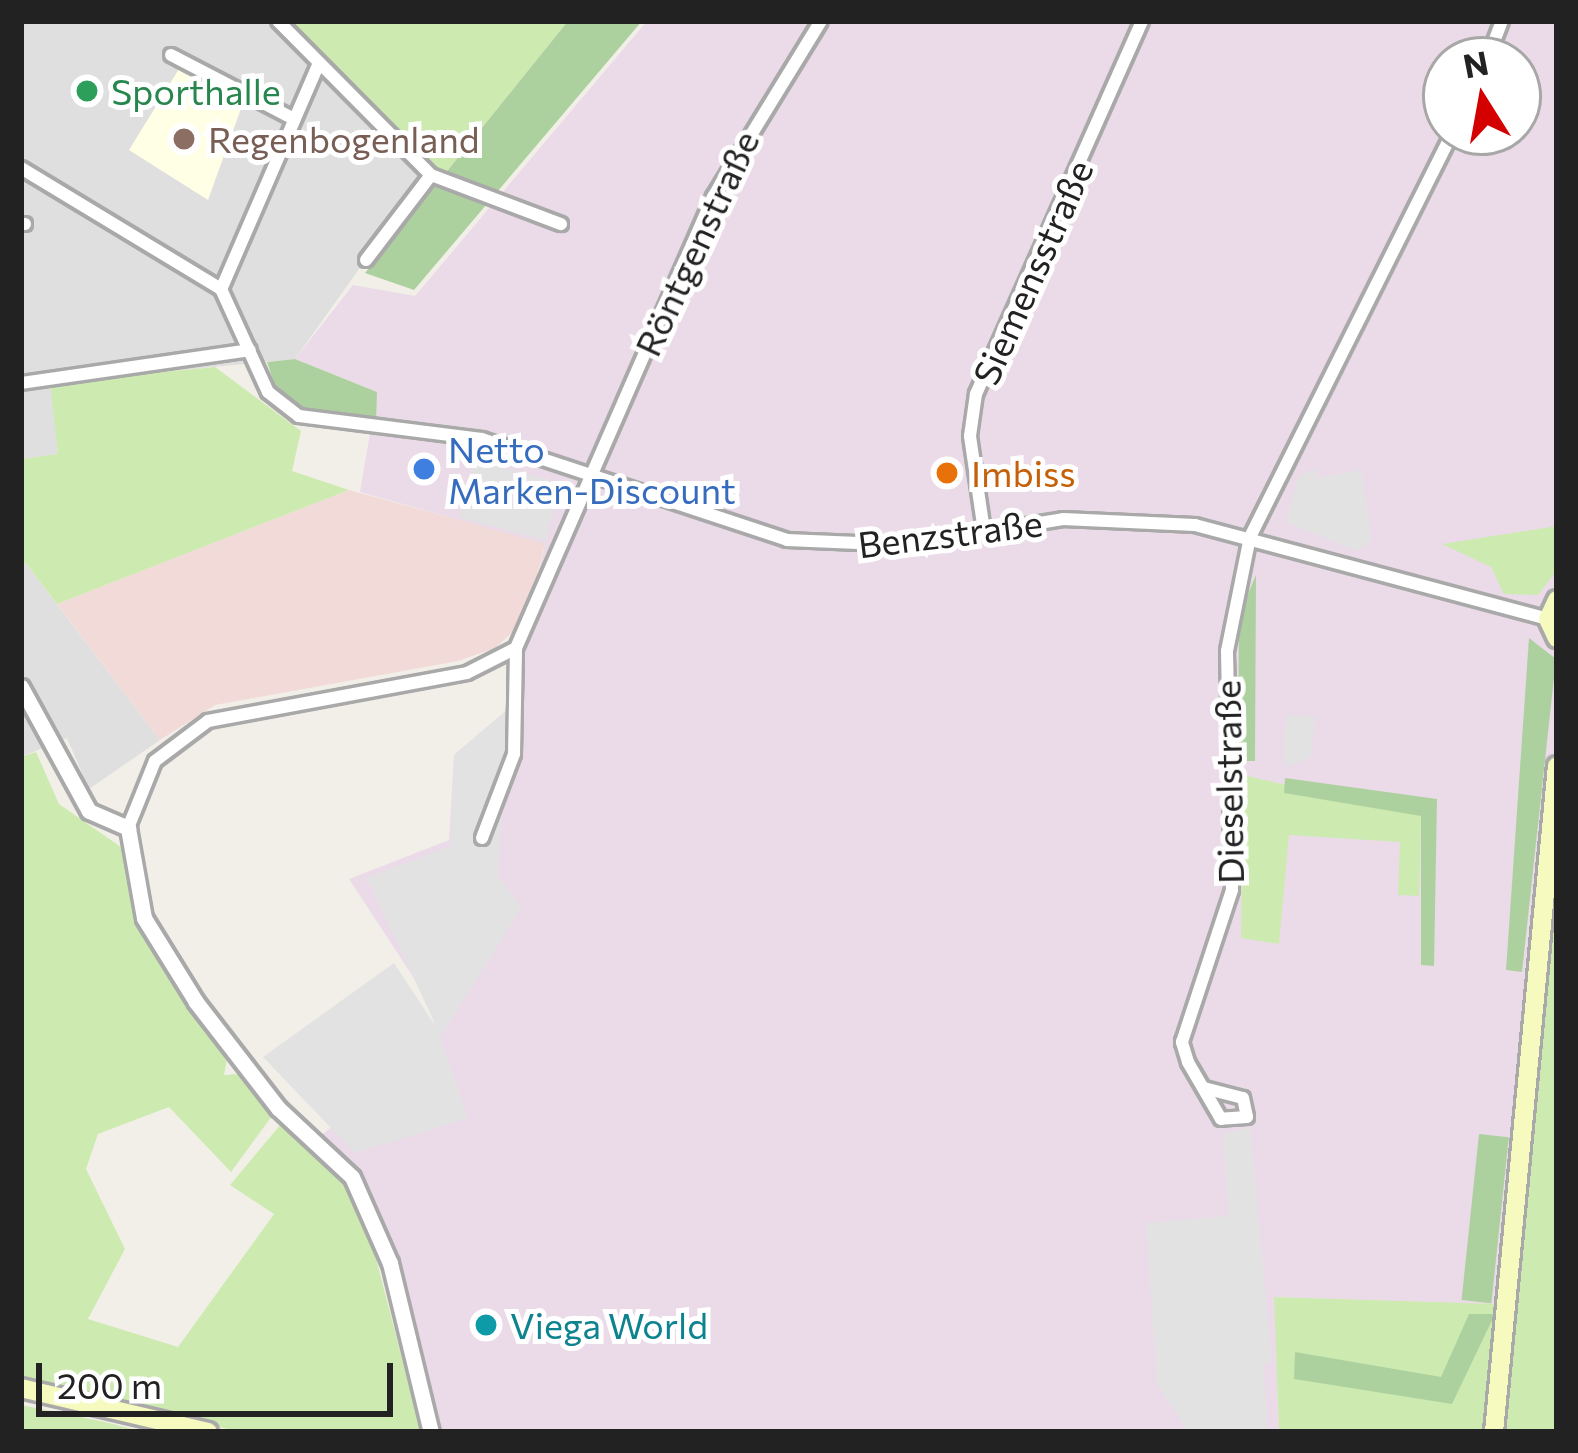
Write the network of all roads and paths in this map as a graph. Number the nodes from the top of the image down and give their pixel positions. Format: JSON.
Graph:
{"nodes":[{"id":1,"x":278,"y":21,"type":"edge"},
{"id":2,"x":821,"y":21,"type":"edge"},
{"id":3,"x":1142,"y":21,"type":"edge"},
{"id":4,"x":171,"y":55,"type":"dead end"},
{"id":5,"x":319,"y":64,"type":"junction"},
{"id":6,"x":294,"y":119,"type":"junction"},
{"id":7,"x":1441,"y":156,"type":"edge"},
{"id":8,"x":21,"y":168,"type":"edge"},
{"id":9,"x":431,"y":176,"type":"junction"},
{"id":10,"x":561,"y":224,"type":"dead end"},
{"id":11,"x":366,"y":260,"type":"dead end"},
{"id":12,"x":220,"y":289,"type":"junction"},
{"id":13,"x":250,"y":350,"type":"junction"},
{"id":14,"x":21,"y":383,"type":"edge"},
{"id":15,"x":590,"y":475,"type":"junction"},
{"id":16,"x":984,"y":532,"type":"junction"},
{"id":17,"x":1250,"y":537,"type":"junction"},
{"id":18,"x":1557,"y":599,"type":"edge"},
{"id":19,"x":1548,"y":619,"type":"junction"},
{"id":20,"x":1557,"y":638,"type":"edge"},
{"id":21,"x":516,"y":648,"type":"junction"},
{"id":22,"x":21,"y":687,"type":"edge"},
{"id":23,"x":1557,"y":766,"type":"edge"},
{"id":24,"x":128,"y":828,"type":"junction"},
{"id":25,"x":482,"y":838,"type":"dead end"},
{"id":26,"x":1204,"y":1088,"type":"dead end"},
{"id":27,"x":21,"y":1388,"type":"edge"},
{"id":28,"x":208,"y":1432,"type":"edge"},
{"id":29,"x":431,"y":1432,"type":"edge"},
{"id":30,"x":1495,"y":1432,"type":"edge"}],
"edges":[{"from":1,"to":5,"type":"street"},
{"from":2,"to":15,"type":"street","name":"Röntgenstraße"},
{"from":3,"to":16,"type":"street","name":"Siemensstraße"},
{"from":4,"to":6,"type":"street"},
{"from":5,"to":6,"type":"street"},
{"from":5,"to":9,"type":"street"},
{"from":6,"to":12,"type":"street"},
{"from":7,"to":17,"type":"street"},
{"from":8,"to":12,"type":"street"},
{"from":9,"to":10,"type":"street"},
{"from":9,"to":11,"type":"street"},
{"from":12,"to":13,"type":"street","name":"Benzstraße"},
{"from":13,"to":14,"type":"street"},
{"from":13,"to":15,"type":"street","name":"Benzstraße"},
{"from":15,"to":16,"type":"street","name":"Benzstraße"},
{"from":15,"to":21,"type":"street","name":"Röntgenstraße"},
{"from":16,"to":17,"type":"street","name":"Benzstraße"},
{"from":17,"to":19,"type":"street","name":"Benzstraße"},
{"from":17,"to":26,"type":"street","name":"Dieselstraße"},
{"from":18,"to":19,"type":"main road"},
{"from":19,"to":20,"type":"main road"},
{"from":21,"to":24,"type":"street"},
{"from":21,"to":25,"type":"street"},
{"from":22,"to":24,"type":"street"},
{"from":23,"to":30,"type":"main road"},
{"from":24,"to":29,"type":"street"},
{"from":27,"to":28,"type":"main road"}]}
